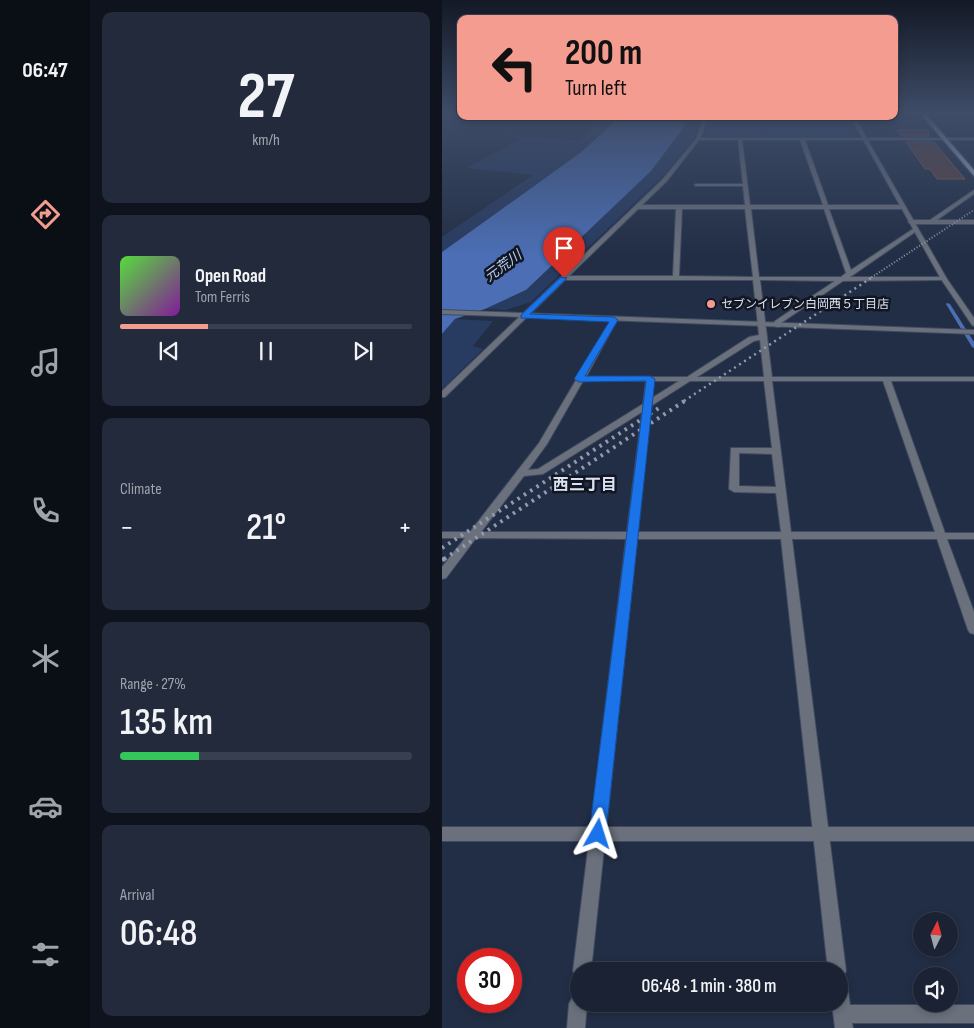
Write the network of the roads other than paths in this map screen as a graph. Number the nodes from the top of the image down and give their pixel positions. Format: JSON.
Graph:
{"nodes":[{"id":1,"x":681,"y":160,"type":"edge"},
{"id":2,"x":743,"y":160,"type":"edge"},
{"id":3,"x":810,"y":160,"type":"edge"},
{"id":4,"x":877,"y":160,"type":"edge"},
{"id":5,"x":962,"y":160,"type":"edge"},
{"id":6,"x":974,"y":174,"type":"edge"},
{"id":7,"x":696,"y":185,"type":"dead end"},
{"id":8,"x":746,"y":185,"type":"junction"},
{"id":9,"x":974,"y":191,"type":"edge"},
{"id":10,"x":638,"y":207,"type":"junction"},
{"id":11,"x":679,"y":207,"type":"junction"},
{"id":12,"x":749,"y":207,"type":"junction"},
{"id":13,"x":827,"y":207,"type":"junction"},
{"id":14,"x":903,"y":207,"type":"junction"},
{"id":15,"x":911,"y":222,"type":"junction"},
{"id":16,"x":931,"y":222,"type":"junction"},
{"id":17,"x":974,"y":222,"type":"edge"},
{"id":18,"x":915,"y":230,"type":"junction"},
{"id":19,"x":850,"y":275,"type":"junction"},
{"id":20,"x":564,"y":278,"type":"junction"},
{"id":21,"x":676,"y":278,"type":"junction"},
{"id":22,"x":757,"y":279,"type":"junction"},
{"id":23,"x":843,"y":279,"type":"junction"},
{"id":24,"x":944,"y":279,"type":"junction"},
{"id":25,"x":442,"y":312,"type":"edge"},
{"id":26,"x":524,"y":316,"type":"junction"},
{"id":27,"x":614,"y":320,"type":"junction"},
{"id":28,"x":974,"y":324,"type":"edge"},
{"id":29,"x":762,"y":325,"type":"junction"},
{"id":30,"x":777,"y":325,"type":"junction"},
{"id":31,"x":974,"y":332,"type":"edge"},
{"id":32,"x":763,"y":337,"type":"junction"},
{"id":33,"x":886,"y":378,"type":"junction"},
{"id":34,"x":579,"y":379,"type":"junction"},
{"id":35,"x":650,"y":379,"type":"junction"},
{"id":36,"x":687,"y":379,"type":"junction"},
{"id":37,"x":768,"y":379,"type":"junction"},
{"id":38,"x":974,"y":379,"type":"edge"},
{"id":39,"x":442,"y":395,"type":"edge"},
{"id":40,"x":647,"y":405,"type":"junction"},
{"id":41,"x":777,"y":451,"type":"junction"},
{"id":42,"x":520,"y":473,"type":"junction"},
{"id":43,"x":781,"y":490,"type":"junction"},
{"id":44,"x":442,"y":535,"type":"edge"},
{"id":45,"x":474,"y":535,"type":"junction"},
{"id":46,"x":632,"y":535,"type":"junction"},
{"id":47,"x":786,"y":536,"type":"junction"},
{"id":48,"x":941,"y":536,"type":"junction"},
{"id":49,"x":974,"y":536,"type":"edge"},
{"id":50,"x":442,"y":575,"type":"edge"},
{"id":51,"x":974,"y":630,"type":"edge"},
{"id":52,"x":442,"y":834,"type":"edge"},
{"id":53,"x":598,"y":834,"type":"junction"},
{"id":54,"x":819,"y":834,"type":"junction"},
{"id":55,"x":974,"y":834,"type":"edge"},
{"id":56,"x":583,"y":962,"type":"edge"},
{"id":57,"x":836,"y":962,"type":"edge"},
{"id":58,"x":577,"y":1012,"type":"edge"},
{"id":59,"x":974,"y":1014,"type":"edge"},
{"id":60,"x":843,"y":1021,"type":"edge"},
{"id":61,"x":576,"y":1028,"type":"edge"}],
"edges":[{"from":1,"to":10,"type":"street"},
{"from":2,"to":8,"type":"street"},
{"from":3,"to":13,"type":"street"},
{"from":4,"to":14,"type":"street"},
{"from":5,"to":6,"type":"main road"},
{"from":7,"to":8,"type":"street"},
{"from":8,"to":12,"type":"street"},
{"from":9,"to":16,"type":"street"},
{"from":10,"to":11,"type":"street"},
{"from":10,"to":20,"type":"street"},
{"from":11,"to":12,"type":"street"},
{"from":11,"to":21,"type":"street"},
{"from":12,"to":13,"type":"street"},
{"from":12,"to":22,"type":"street"},
{"from":13,"to":14,"type":"street"},
{"from":13,"to":19,"type":"street"},
{"from":14,"to":15,"type":"street"},
{"from":15,"to":16,"type":"street"},
{"from":15,"to":18,"type":"street"},
{"from":16,"to":17,"type":"street"},
{"from":18,"to":19,"type":"street"},
{"from":18,"to":24,"type":"street"},
{"from":19,"to":23,"type":"street"},
{"from":20,"to":21,"type":"street"},
{"from":20,"to":26,"type":"street"},
{"from":21,"to":22,"type":"street"},
{"from":22,"to":23,"type":"street"},
{"from":22,"to":29,"type":"street"},
{"from":23,"to":24,"type":"street"},
{"from":23,"to":30,"type":"street"},
{"from":24,"to":28,"type":"street"},
{"from":25,"to":26,"type":"street"},
{"from":26,"to":27,"type":"street"},
{"from":26,"to":39,"type":"street"},
{"from":27,"to":29,"type":"street"},
{"from":27,"to":34,"type":"street"},
{"from":29,"to":30,"type":"street"},
{"from":29,"to":32,"type":"street"},
{"from":30,"to":31,"type":"street"},
{"from":32,"to":36,"type":"street"},
{"from":32,"to":37,"type":"street"},
{"from":33,"to":37,"type":"street"},
{"from":33,"to":38,"type":"street"},
{"from":33,"to":48,"type":"street"},
{"from":34,"to":35,"type":"street"},
{"from":34,"to":42,"type":"street"},
{"from":35,"to":36,"type":"street"},
{"from":35,"to":40,"type":"street"},
{"from":36,"to":37,"type":"street"},
{"from":36,"to":40,"type":"street"},
{"from":37,"to":41,"type":"street"},
{"from":40,"to":42,"type":"street"},
{"from":40,"to":46,"type":"street"},
{"from":41,"to":43,"type":"street"},
{"from":41,"to":43,"type":"street"},
{"from":42,"to":45,"type":"street"},
{"from":43,"to":47,"type":"street"},
{"from":44,"to":45,"type":"street"},
{"from":45,"to":46,"type":"street"},
{"from":45,"to":50,"type":"street"},
{"from":46,"to":47,"type":"street"},
{"from":46,"to":53,"type":"street"},
{"from":47,"to":48,"type":"street"},
{"from":47,"to":54,"type":"street"},
{"from":48,"to":49,"type":"street"},
{"from":48,"to":51,"type":"street"},
{"from":52,"to":53,"type":"street"},
{"from":53,"to":54,"type":"street"},
{"from":53,"to":56,"type":"street"},
{"from":54,"to":55,"type":"street"},
{"from":54,"to":57,"type":"street"},
{"from":58,"to":61,"type":"street"},
{"from":59,"to":60,"type":"street"}]}
